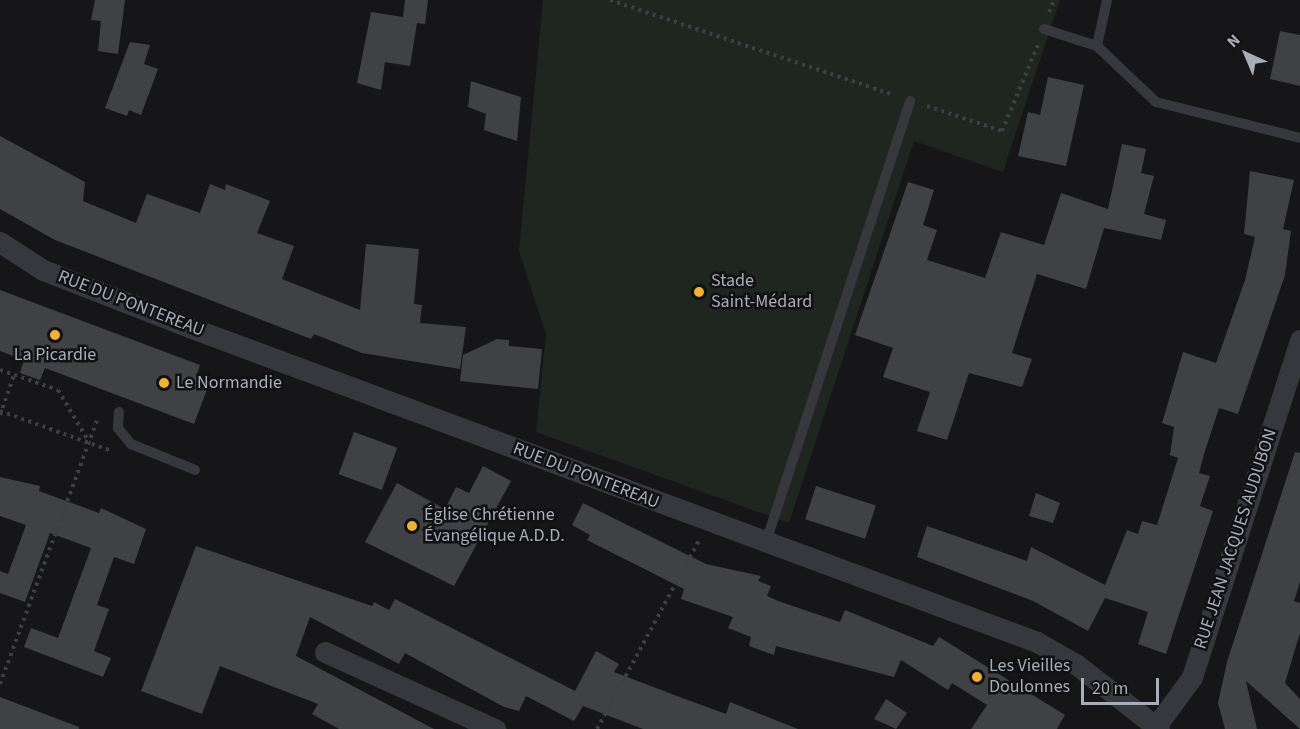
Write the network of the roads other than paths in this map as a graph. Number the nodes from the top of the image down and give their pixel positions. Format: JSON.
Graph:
{"nodes":[{"id":1,"x":1107,"y":0,"type":"edge"},
{"id":2,"x":1044,"y":29,"type":"road end"},
{"id":3,"x":1097,"y":46,"type":"junction"},
{"id":4,"x":910,"y":101,"type":"road end"},
{"id":5,"x":1300,"y":138,"type":"edge"},
{"id":6,"x":0,"y":242,"type":"edge"},
{"id":7,"x":1300,"y":340,"type":"edge"},
{"id":8,"x":119,"y":412,"type":"dead end"},
{"id":9,"x":195,"y":470,"type":"dead end"},
{"id":10,"x":766,"y":542,"type":"junction"},
{"id":11,"x":325,"y":652,"type":"dead end"},
{"id":12,"x":1157,"y":728,"type":"edge"},
{"id":13,"x":495,"y":729,"type":"edge"}],
"edges":[{"from":1,"to":3,"type":"lane"},
{"from":2,"to":3,"type":"lane"},
{"from":3,"to":5,"type":"lane"},
{"from":4,"to":10,"type":"lane"},
{"from":6,"to":10,"type":"street","name":"RUE DU PONTEREAU"},
{"from":7,"to":12,"type":"street","name":"RUE JEAN JACQUES AUDUBON"},
{"from":8,"to":9,"type":"lane"},
{"from":10,"to":12,"type":"street","name":"RUE DU PONTEREAU"},
{"from":11,"to":13,"type":"street"}]}
